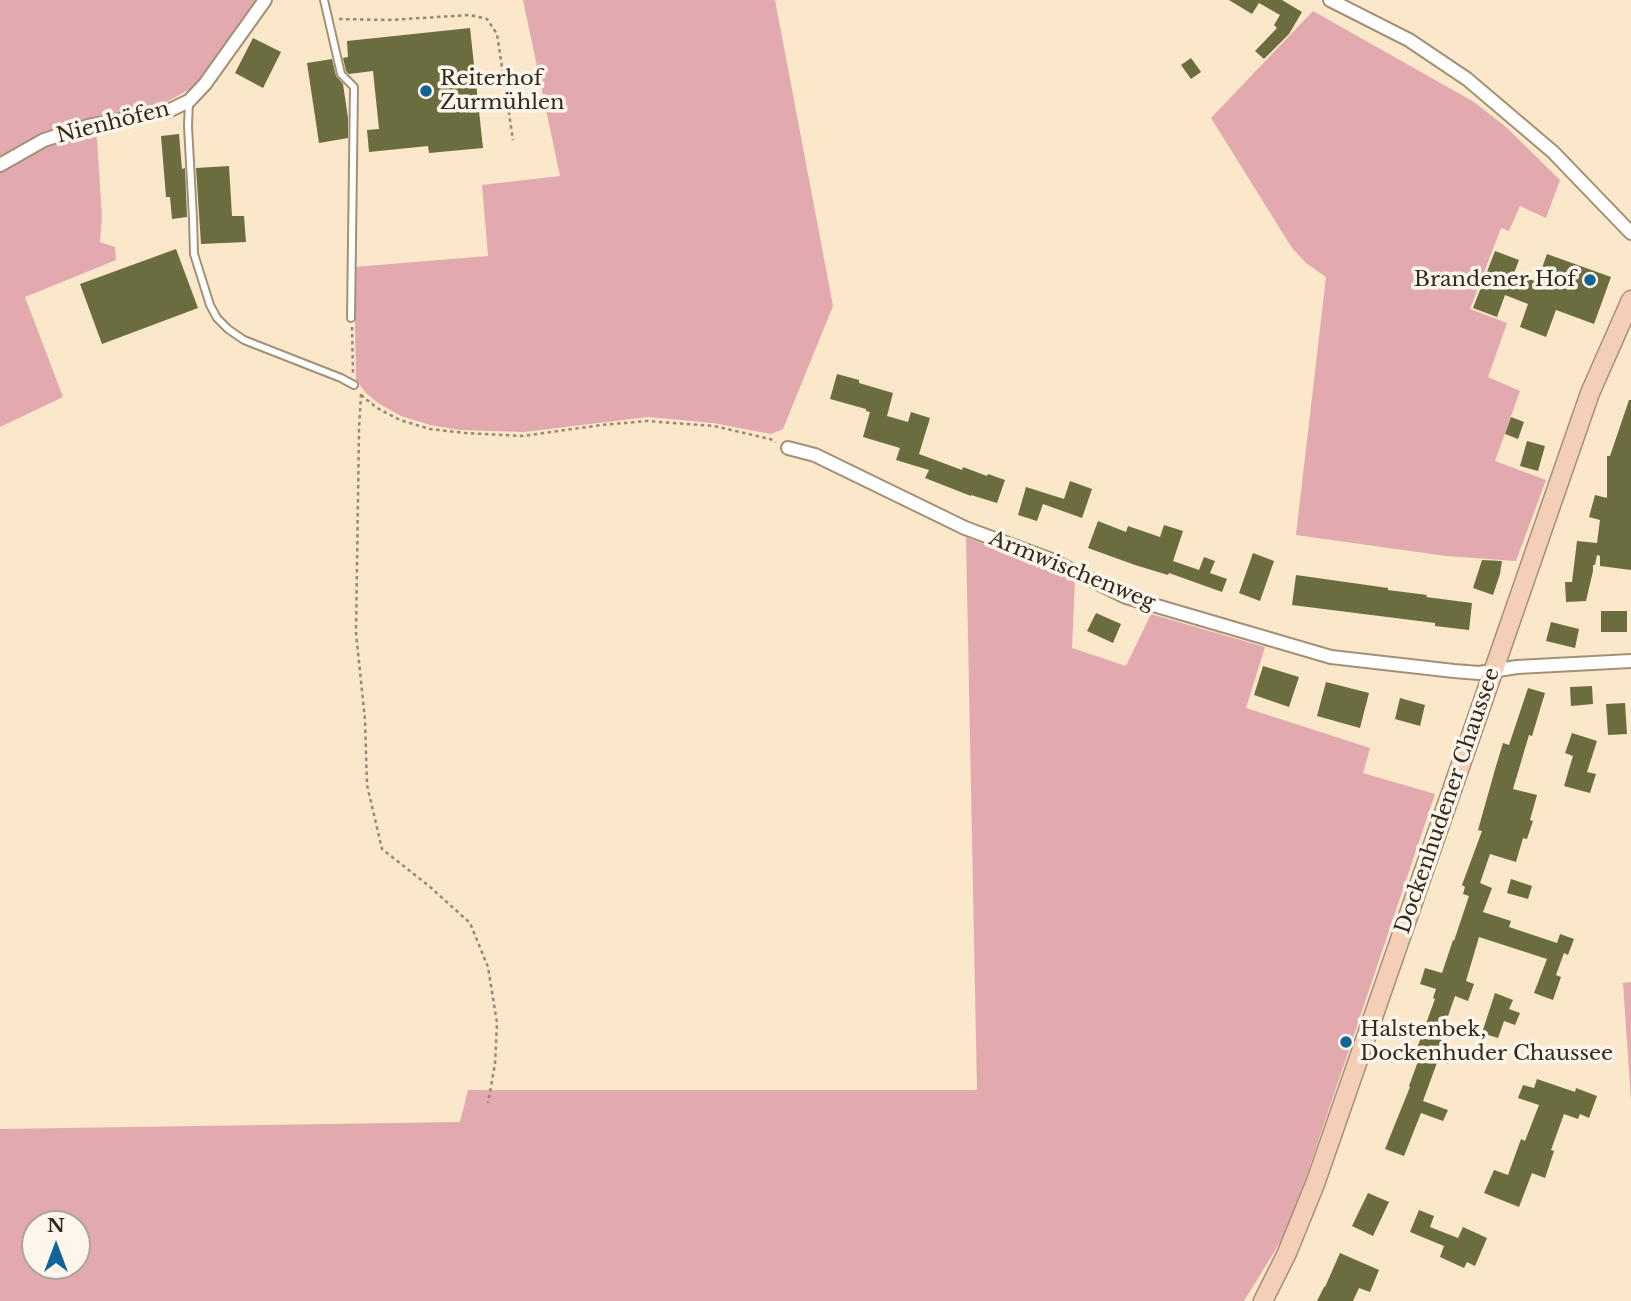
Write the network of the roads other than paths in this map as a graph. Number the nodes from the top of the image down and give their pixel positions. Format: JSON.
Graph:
{"nodes":[{"id":1,"x":265,"y":0,"type":"edge"},
{"id":2,"x":324,"y":0,"type":"edge"},
{"id":3,"x":1330,"y":0,"type":"edge"},
{"id":4,"x":190,"y":101,"type":"junction"},
{"id":5,"x":0,"y":165,"type":"edge"},
{"id":6,"x":1631,"y":233,"type":"edge"},
{"id":7,"x":1631,"y":300,"type":"edge"},
{"id":8,"x":351,"y":318,"type":"road end"},
{"id":9,"x":354,"y":385,"type":"road end"},
{"id":10,"x":788,"y":448,"type":"road end"},
{"id":11,"x":1631,"y":662,"type":"edge"},
{"id":12,"x":1493,"y":671,"type":"junction"},
{"id":13,"x":1263,"y":1301,"type":"edge"}],
"edges":[{"from":1,"to":4,"type":"street","name":"Nienhöfen"},
{"from":2,"to":8,"type":"lane"},
{"from":3,"to":6,"type":"street"},
{"from":4,"to":5,"type":"street","name":"Nienhöfen"},
{"from":4,"to":9,"type":"lane"},
{"from":7,"to":12,"type":"main road","name":"Dockenhudener Chaussee"},
{"from":10,"to":12,"type":"street","name":"Armwischenweg"},
{"from":11,"to":12,"type":"street","name":"Armwischenweg"},
{"from":12,"to":13,"type":"main road","name":"Dockenhudener Chaussee"}]}
